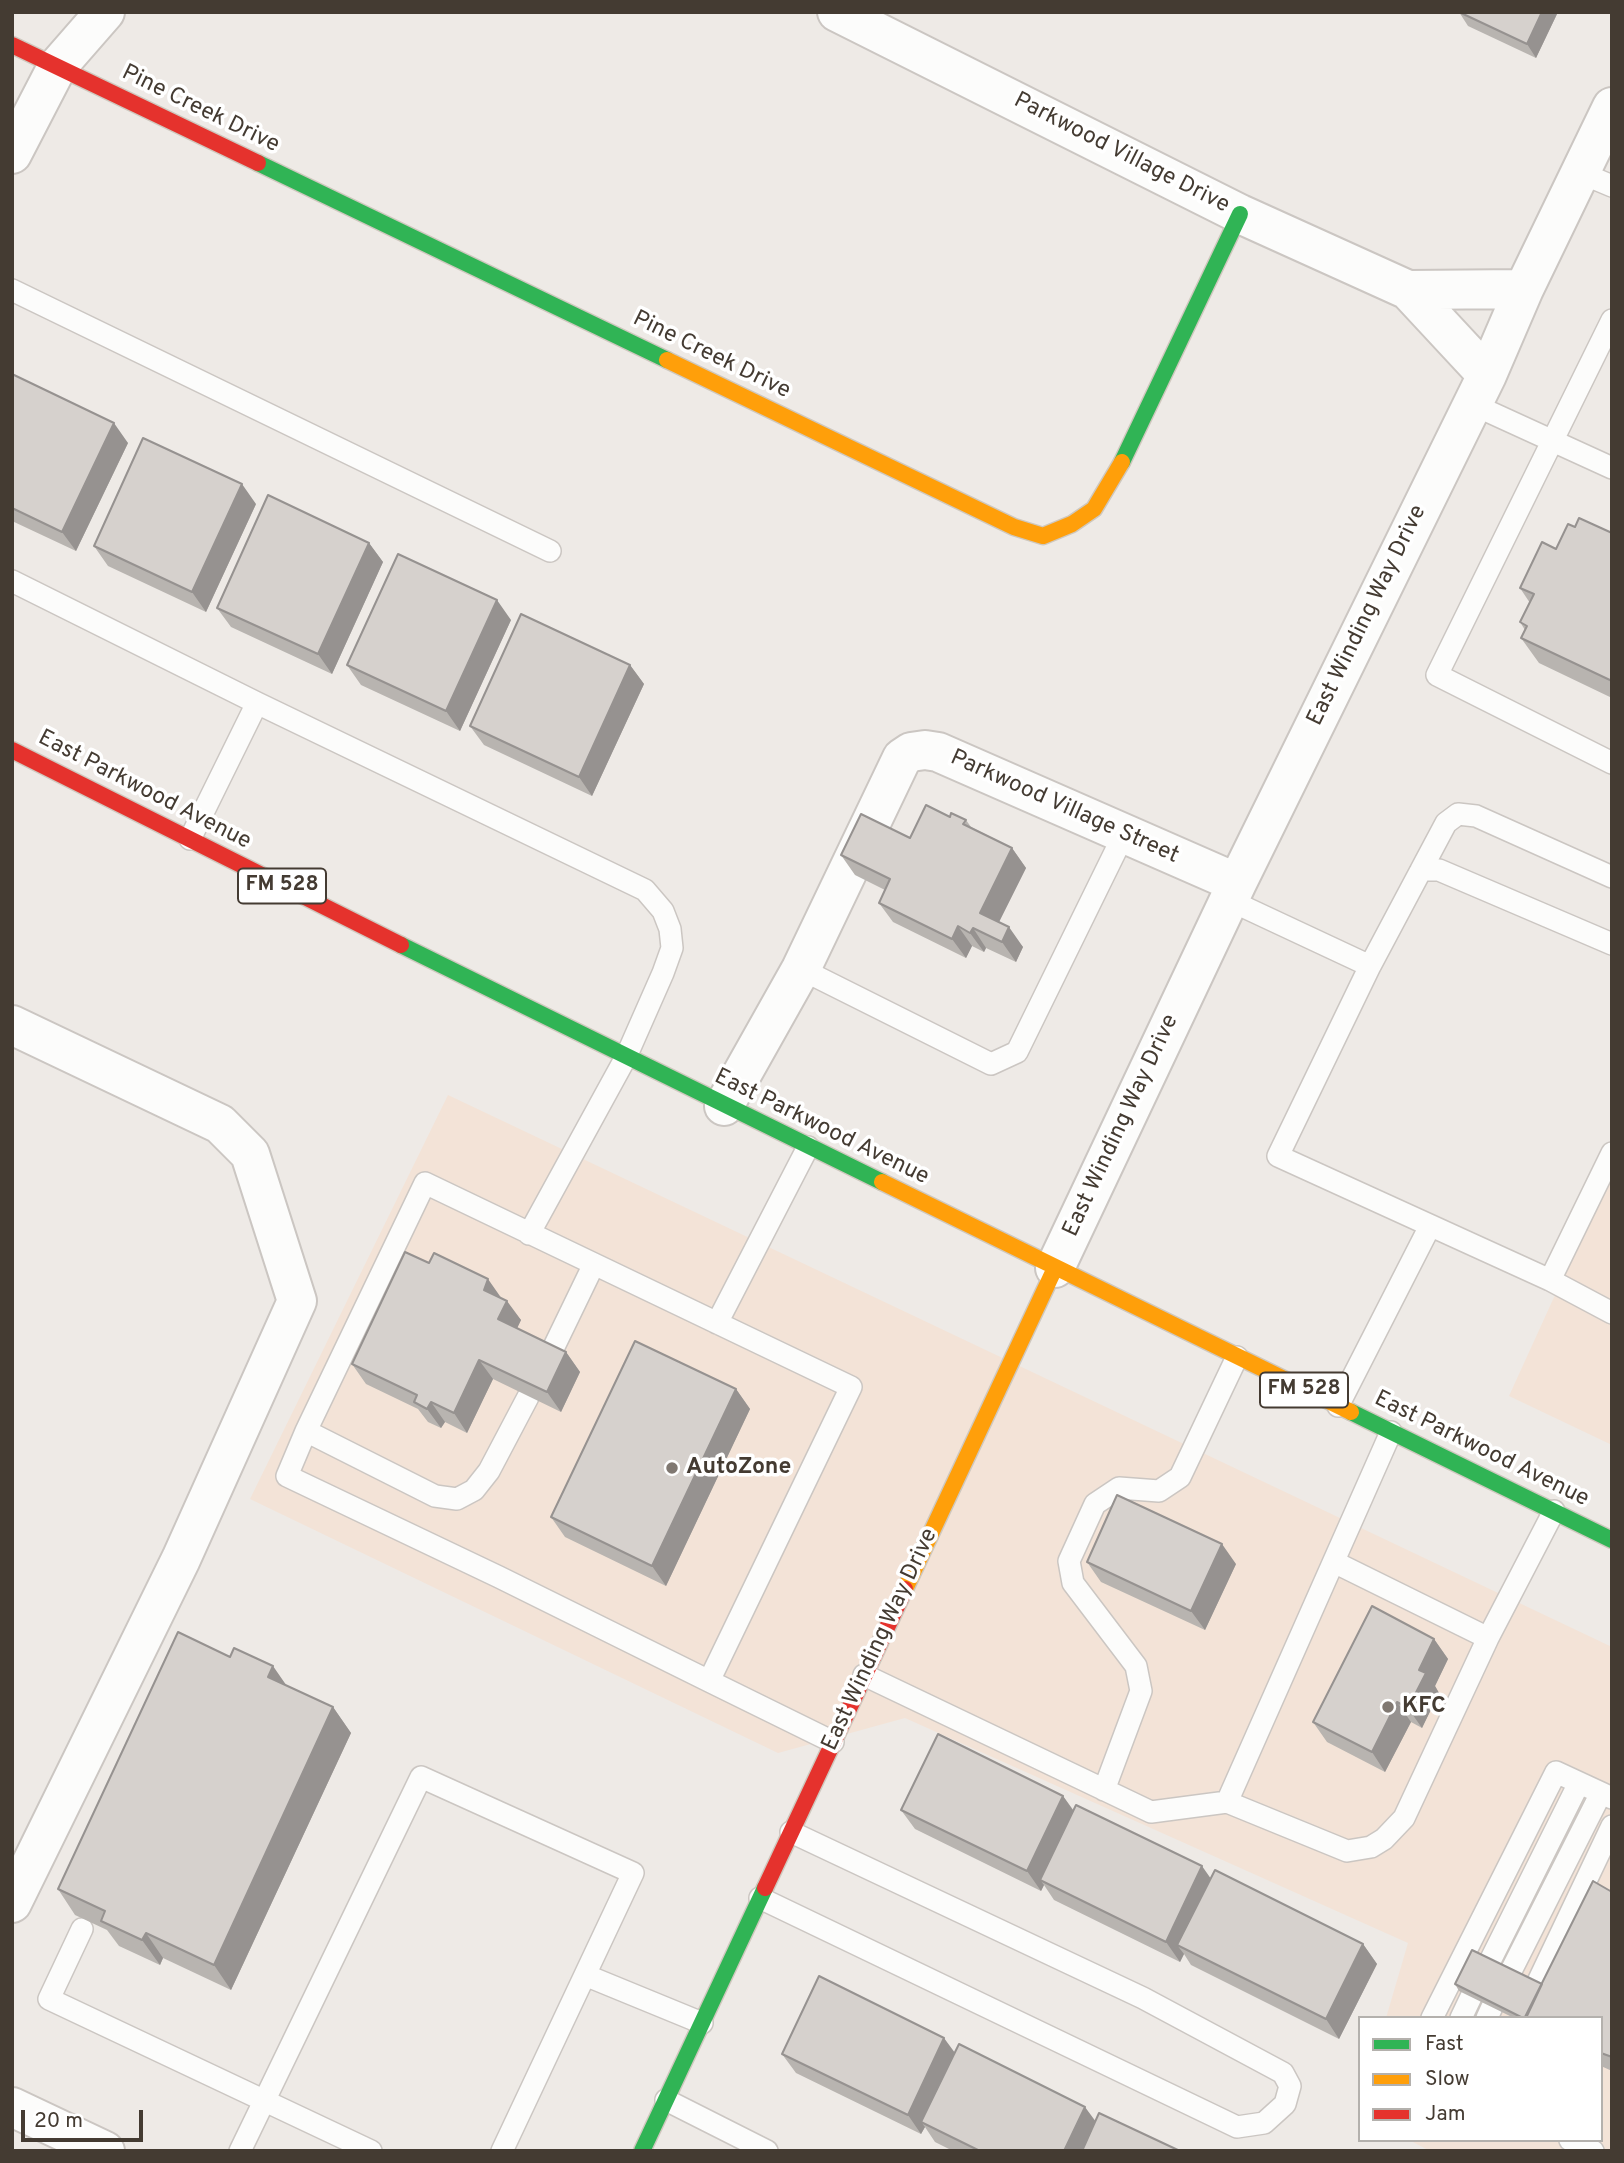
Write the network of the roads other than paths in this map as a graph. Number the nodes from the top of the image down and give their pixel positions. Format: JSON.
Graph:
{"nodes":[{"id":1,"x":104,"y":12,"type":"edge"},
{"id":2,"x":837,"y":12,"type":"edge"},
{"id":3,"x":12,"y":45,"type":"edge"},
{"id":4,"x":57,"y":67,"type":"junction"},
{"id":5,"x":1612,"y":107,"type":"edge"},
{"id":6,"x":12,"y":154,"type":"edge"},
{"id":7,"x":1596,"y":179,"type":"edge"},
{"id":8,"x":1240,"y":214,"type":"junction"},
{"id":9,"x":1524,"y":289,"type":"junction"},
{"id":10,"x":12,"y":290,"type":"edge"},
{"id":11,"x":1408,"y":290,"type":"junction"},
{"id":12,"x":1612,"y":320,"type":"edge"},
{"id":13,"x":1479,"y":389,"type":"junction"},
{"id":14,"x":1553,"y":441,"type":"junction"},
{"id":15,"x":1612,"y":468,"type":"edge"},
{"id":16,"x":550,"y":551,"type":"dead end"},
{"id":17,"x":12,"y":581,"type":"edge"},
{"id":18,"x":257,"y":703,"type":"junction"},
{"id":19,"x":12,"y":750,"type":"edge"},
{"id":20,"x":1612,"y":763,"type":"edge"},
{"id":21,"x":1124,"y":834,"type":"junction"},
{"id":22,"x":190,"y":839,"type":"junction"},
{"id":23,"x":1421,"y":870,"type":"junction"},
{"id":24,"x":1612,"y":877,"type":"edge"},
{"id":25,"x":1233,"y":891,"type":"junction"},
{"id":26,"x":1612,"y":944,"type":"edge"},
{"id":27,"x":1370,"y":966,"type":"junction"},
{"id":28,"x":801,"y":969,"type":"junction"},
{"id":29,"x":12,"y":1025,"type":"edge"},
{"id":30,"x":626,"y":1057,"type":"junction"},
{"id":31,"x":724,"y":1106,"type":"junction"},
{"id":32,"x":808,"y":1147,"type":"junction"},
{"id":33,"x":1612,"y":1153,"type":"edge"},
{"id":34,"x":1430,"y":1226,"type":"junction"},
{"id":35,"x":529,"y":1234,"type":"junction"},
{"id":36,"x":594,"y":1265,"type":"junction"},
{"id":37,"x":1055,"y":1268,"type":"junction"},
{"id":38,"x":1550,"y":1280,"type":"junction"},
{"id":39,"x":1612,"y":1313,"type":"edge"},
{"id":40,"x":718,"y":1323,"type":"junction"},
{"id":41,"x":549,"y":1357,"type":"edge"},
{"id":42,"x":1237,"y":1357,"type":"junction"},
{"id":43,"x":528,"y":1397,"type":"edge"},
{"id":44,"x":1338,"y":1406,"type":"junction"},
{"id":45,"x":306,"y":1431,"type":"junction"},
{"id":46,"x":1391,"y":1432,"type":"junction"},
{"id":47,"x":1554,"y":1511,"type":"junction"},
{"id":48,"x":1612,"y":1540,"type":"edge"},
{"id":49,"x":1334,"y":1562,"type":"junction"},
{"id":50,"x":1488,"y":1638,"type":"junction"},
{"id":51,"x":864,"y":1675,"type":"junction"},
{"id":52,"x":709,"y":1681,"type":"junction"},
{"id":53,"x":833,"y":1742,"type":"junction"},
{"id":54,"x":1579,"y":1783,"type":"junction"},
{"id":55,"x":1104,"y":1790,"type":"junction"},
{"id":56,"x":1606,"y":1796,"type":"edge"},
{"id":57,"x":1227,"y":1802,"type":"junction"},
{"id":58,"x":1612,"y":1826,"type":"edge"},
{"id":59,"x":791,"y":1832,"type":"junction"},
{"id":60,"x":760,"y":1898,"type":"junction"},
{"id":61,"x":12,"y":1903,"type":"edge"},
{"id":62,"x":82,"y":1929,"type":"edge"},
{"id":63,"x":1489,"y":1963,"type":"edge"},
{"id":64,"x":1510,"y":1973,"type":"edge"},
{"id":65,"x":585,"y":1975,"type":"junction"},
{"id":66,"x":1536,"y":1986,"type":"edge"},
{"id":67,"x":1471,"y":1997,"type":"edge"},
{"id":68,"x":1433,"y":2016,"type":"edge"},
{"id":69,"x":1462,"y":2016,"type":"edge"},
{"id":70,"x":702,"y":2022,"type":"junction"},
{"id":71,"x":666,"y":2100,"type":"junction"},
{"id":72,"x":264,"y":2101,"type":"junction"},
{"id":73,"x":12,"y":2107,"type":"edge"},
{"id":74,"x":1574,"y":2142,"type":"edge"},
{"id":75,"x":105,"y":2151,"type":"edge"},
{"id":76,"x":240,"y":2151,"type":"edge"},
{"id":77,"x":370,"y":2151,"type":"edge"},
{"id":78,"x":502,"y":2151,"type":"edge"},
{"id":79,"x":642,"y":2151,"type":"edge"},
{"id":80,"x":767,"y":2151,"type":"edge"},
{"id":81,"x":1593,"y":2151,"type":"edge"}],
"edges":[{"from":1,"to":4,"type":"street"},
{"from":2,"to":8,"type":"street","name":"Parkwood Village Drive"},
{"from":3,"to":4,"type":"street","name":"Pine Creek Drive"},
{"from":4,"to":6,"type":"street"},
{"from":4,"to":8,"type":"street","name":"Pine Creek Drive"},
{"from":5,"to":7,"type":"street","name":"East Winding Way Drive"},
{"from":7,"to":9,"type":"street","name":"East Winding Way Drive"},
{"from":8,"to":11,"type":"street","name":"Parkwood Village Drive"},
{"from":9,"to":11,"type":"street","name":"Parkwood Village Drive"},
{"from":9,"to":13,"type":"street","name":"East Winding Way Drive"},
{"from":10,"to":16,"type":"lane"},
{"from":11,"to":13,"type":"street","name":"Parkwood Village Drive"},
{"from":12,"to":14,"type":"lane"},
{"from":13,"to":14,"type":"lane"},
{"from":13,"to":25,"type":"street","name":"East Winding Way Drive"},
{"from":14,"to":15,"type":"lane"},
{"from":14,"to":20,"type":"lane"},
{"from":17,"to":18,"type":"lane"},
{"from":18,"to":22,"type":"lane"},
{"from":18,"to":30,"type":"lane"},
{"from":19,"to":22,"type":"street","name":"East Parkwood Avenue","number":"FM 528"},
{"from":21,"to":25,"type":"street","name":"Parkwood Village Street"},
{"from":21,"to":28,"type":"street","name":"Parkwood Village Street"},
{"from":21,"to":28,"type":"lane"},
{"from":22,"to":30,"type":"street","name":"East Parkwood Avenue","number":"FM 528"},
{"from":23,"to":24,"type":"lane"},
{"from":23,"to":26,"type":"lane"},
{"from":23,"to":27,"type":"lane"},
{"from":25,"to":27,"type":"lane"},
{"from":25,"to":37,"type":"street","name":"East Winding Way Drive"},
{"from":27,"to":34,"type":"lane"},
{"from":28,"to":31,"type":"street","name":"Parkwood Village Street"},
{"from":29,"to":61,"type":"street"},
{"from":30,"to":31,"type":"street","name":"East Parkwood Avenue","number":"FM 528"},
{"from":30,"to":35,"type":"lane"},
{"from":31,"to":32,"type":"street","name":"East Parkwood Avenue","number":"FM 528"},
{"from":32,"to":37,"type":"street","name":"East Parkwood Avenue","number":"FM 528"},
{"from":32,"to":40,"type":"lane"},
{"from":33,"to":38,"type":"lane"},
{"from":34,"to":38,"type":"lane"},
{"from":34,"to":44,"type":"lane"},
{"from":35,"to":36,"type":"lane"},
{"from":35,"to":45,"type":"lane"},
{"from":36,"to":40,"type":"lane"},
{"from":36,"to":41,"type":"lane"},
{"from":37,"to":42,"type":"street","name":"East Parkwood Avenue","number":"FM 528"},
{"from":37,"to":51,"type":"street","name":"East Winding Way Drive"},
{"from":38,"to":39,"type":"lane"},
{"from":40,"to":52,"type":"lane"},
{"from":42,"to":44,"type":"street","name":"East Parkwood Avenue","number":"FM 528"},
{"from":42,"to":55,"type":"lane"},
{"from":43,"to":45,"type":"lane"},
{"from":44,"to":46,"type":"street","name":"East Parkwood Avenue","number":"FM 528"},
{"from":45,"to":52,"type":"lane"},
{"from":46,"to":47,"type":"street","name":"East Parkwood Avenue","number":"FM 528"},
{"from":46,"to":49,"type":"lane"},
{"from":47,"to":48,"type":"street","name":"East Parkwood Avenue","number":"FM 528"},
{"from":47,"to":50,"type":"lane"},
{"from":49,"to":50,"type":"lane"},
{"from":49,"to":57,"type":"lane"},
{"from":50,"to":57,"type":"lane"},
{"from":51,"to":53,"type":"street","name":"East Winding Way Drive"},
{"from":51,"to":55,"type":"lane"},
{"from":52,"to":53,"type":"lane"},
{"from":53,"to":59,"type":"street","name":"East Winding Way Drive"},
{"from":54,"to":56,"type":"lane"},
{"from":54,"to":63,"type":"lane"},
{"from":54,"to":68,"type":"lane"},
{"from":55,"to":57,"type":"lane"},
{"from":56,"to":64,"type":"lane"},
{"from":58,"to":66,"type":"lane"},
{"from":59,"to":60,"type":"street","name":"East Winding Way Drive"},
{"from":59,"to":60,"type":"lane"},
{"from":60,"to":70,"type":"street","name":"East Winding Way Drive"},
{"from":62,"to":72,"type":"lane"},
{"from":65,"to":70,"type":"lane"},
{"from":65,"to":72,"type":"lane"},
{"from":65,"to":78,"type":"lane"},
{"from":67,"to":69,"type":"lane"},
{"from":70,"to":71,"type":"street","name":"East Winding Way Drive"},
{"from":71,"to":79,"type":"street","name":"East Winding Way Drive"},
{"from":71,"to":80,"type":"lane"},
{"from":72,"to":76,"type":"lane"},
{"from":72,"to":77,"type":"lane"},
{"from":73,"to":75,"type":"street"},
{"from":74,"to":81,"type":"lane"}]}
